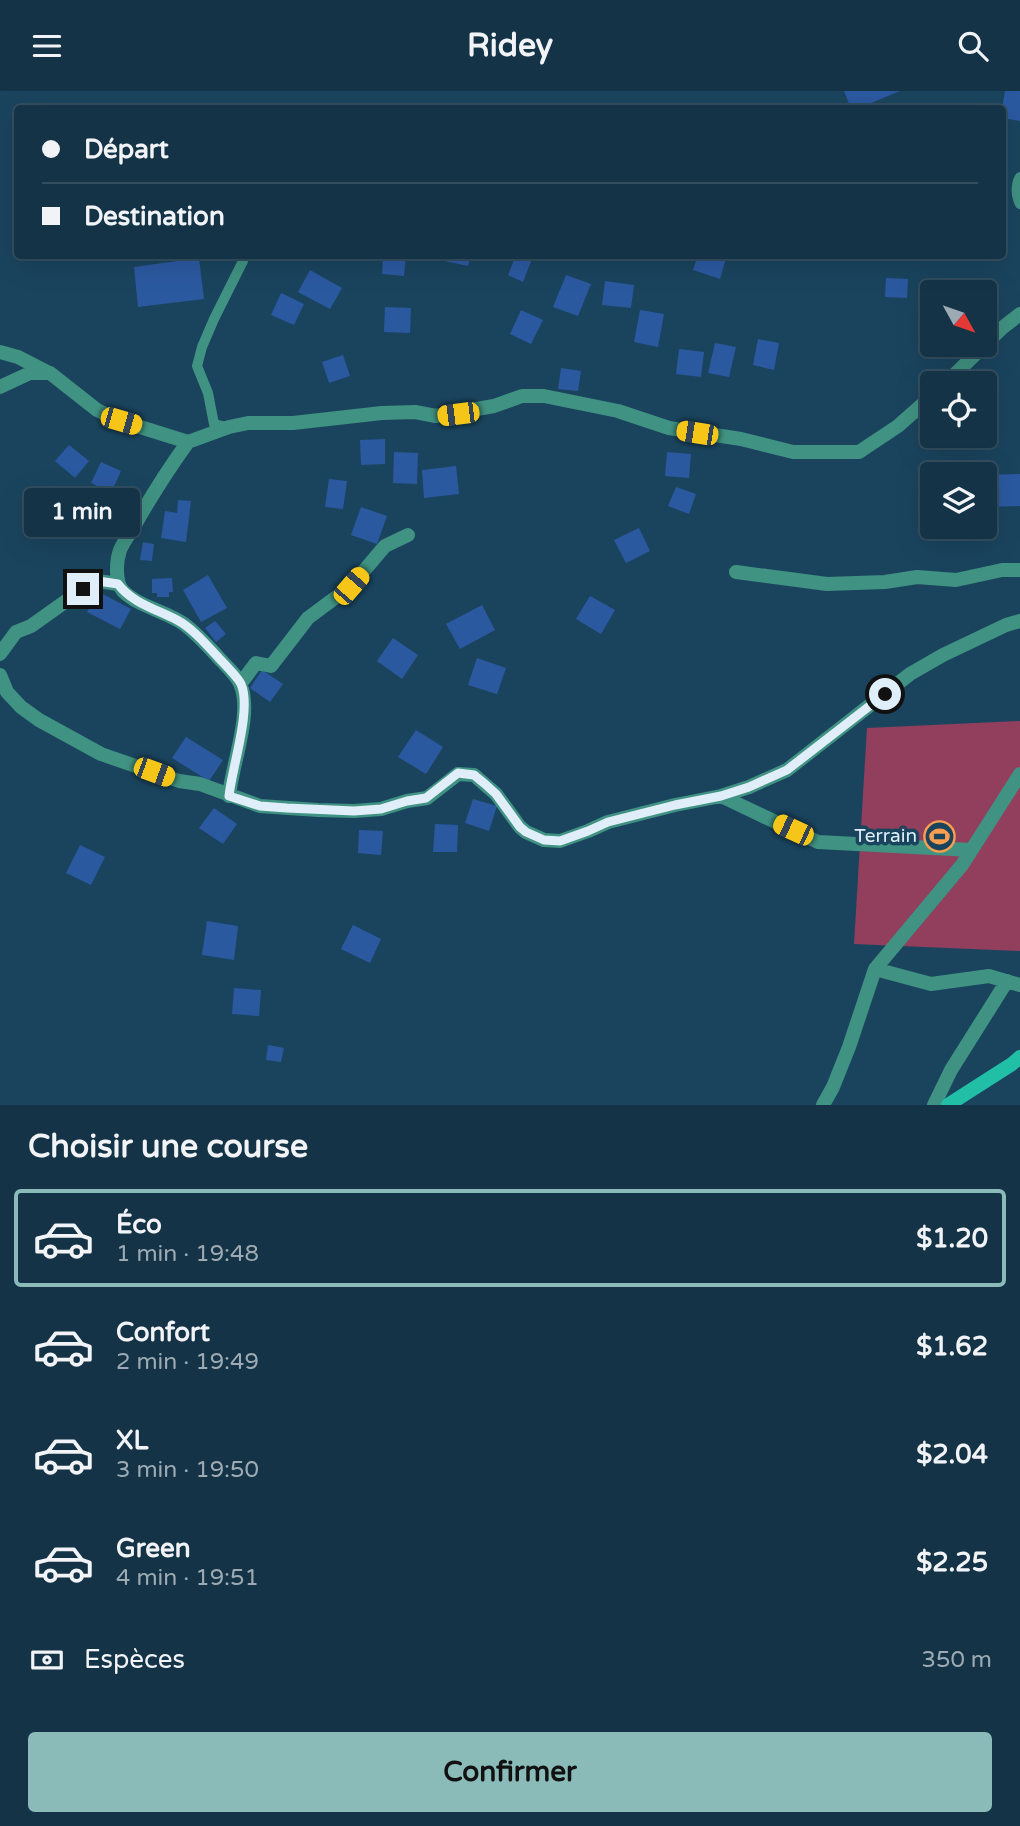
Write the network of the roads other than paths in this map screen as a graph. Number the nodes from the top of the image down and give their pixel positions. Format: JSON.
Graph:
{"nodes":[{"id":1,"x":1020,"y":177,"type":"edge"},
{"id":2,"x":1020,"y":204,"type":"edge"},
{"id":3,"x":243,"y":261,"type":"dead end"},
{"id":4,"x":1020,"y":314,"type":"edge"},
{"id":5,"x":0,"y":352,"type":"edge"},
{"id":6,"x":958,"y":371,"type":"edge"},
{"id":7,"x":50,"y":373,"type":"junction"},
{"id":8,"x":0,"y":387,"type":"edge"},
{"id":9,"x":920,"y":407,"type":"edge"},
{"id":10,"x":229,"y":427,"type":"junction"},
{"id":11,"x":188,"y":442,"type":"junction"},
{"id":12,"x":408,"y":535,"type":"dead end"},
{"id":13,"x":1020,"y":570,"type":"edge"},
{"id":14,"x":736,"y":572,"type":"dead end"},
{"id":15,"x":118,"y":584,"type":"junction"},
{"id":16,"x":1020,"y":621,"type":"edge"},
{"id":17,"x":0,"y":654,"type":"edge"},
{"id":18,"x":0,"y":675,"type":"edge"},
{"id":19,"x":241,"y":683,"type":"junction"},
{"id":20,"x":1020,"y":774,"type":"edge"},
{"id":21,"x":229,"y":796,"type":"junction"},
{"id":22,"x":721,"y":796,"type":"junction"},
{"id":23,"x":971,"y":850,"type":"junction"},
{"id":24,"x":875,"y":969,"type":"junction"},
{"id":25,"x":1014,"y":983,"type":"edge"},
{"id":26,"x":1020,"y":1057,"type":"edge"},
{"id":27,"x":823,"y":1105,"type":"edge"},
{"id":28,"x":934,"y":1105,"type":"edge"},
{"id":29,"x":948,"y":1105,"type":"edge"}],
"edges":[{"from":1,"to":2,"type":"lane"},
{"from":3,"to":10,"type":"lane"},
{"from":4,"to":6,"type":"street"},
{"from":5,"to":7,"type":"street"},
{"from":7,"to":8,"type":"street"},
{"from":7,"to":11,"type":"street"},
{"from":9,"to":10,"type":"street"},
{"from":10,"to":11,"type":"street"},
{"from":11,"to":15,"type":"street"},
{"from":12,"to":19,"type":"street"},
{"from":13,"to":14,"type":"street"},
{"from":15,"to":17,"type":"street"},
{"from":15,"to":19,"type":"street"},
{"from":16,"to":22,"type":"street"},
{"from":18,"to":21,"type":"street"},
{"from":19,"to":21,"type":"street"},
{"from":20,"to":23,"type":"street"},
{"from":21,"to":22,"type":"street"},
{"from":22,"to":23,"type":"street"},
{"from":23,"to":24,"type":"street"},
{"from":24,"to":25,"type":"street"},
{"from":24,"to":27,"type":"street"},
{"from":25,"to":28,"type":"street"},
{"from":26,"to":29,"type":"main road"}]}
